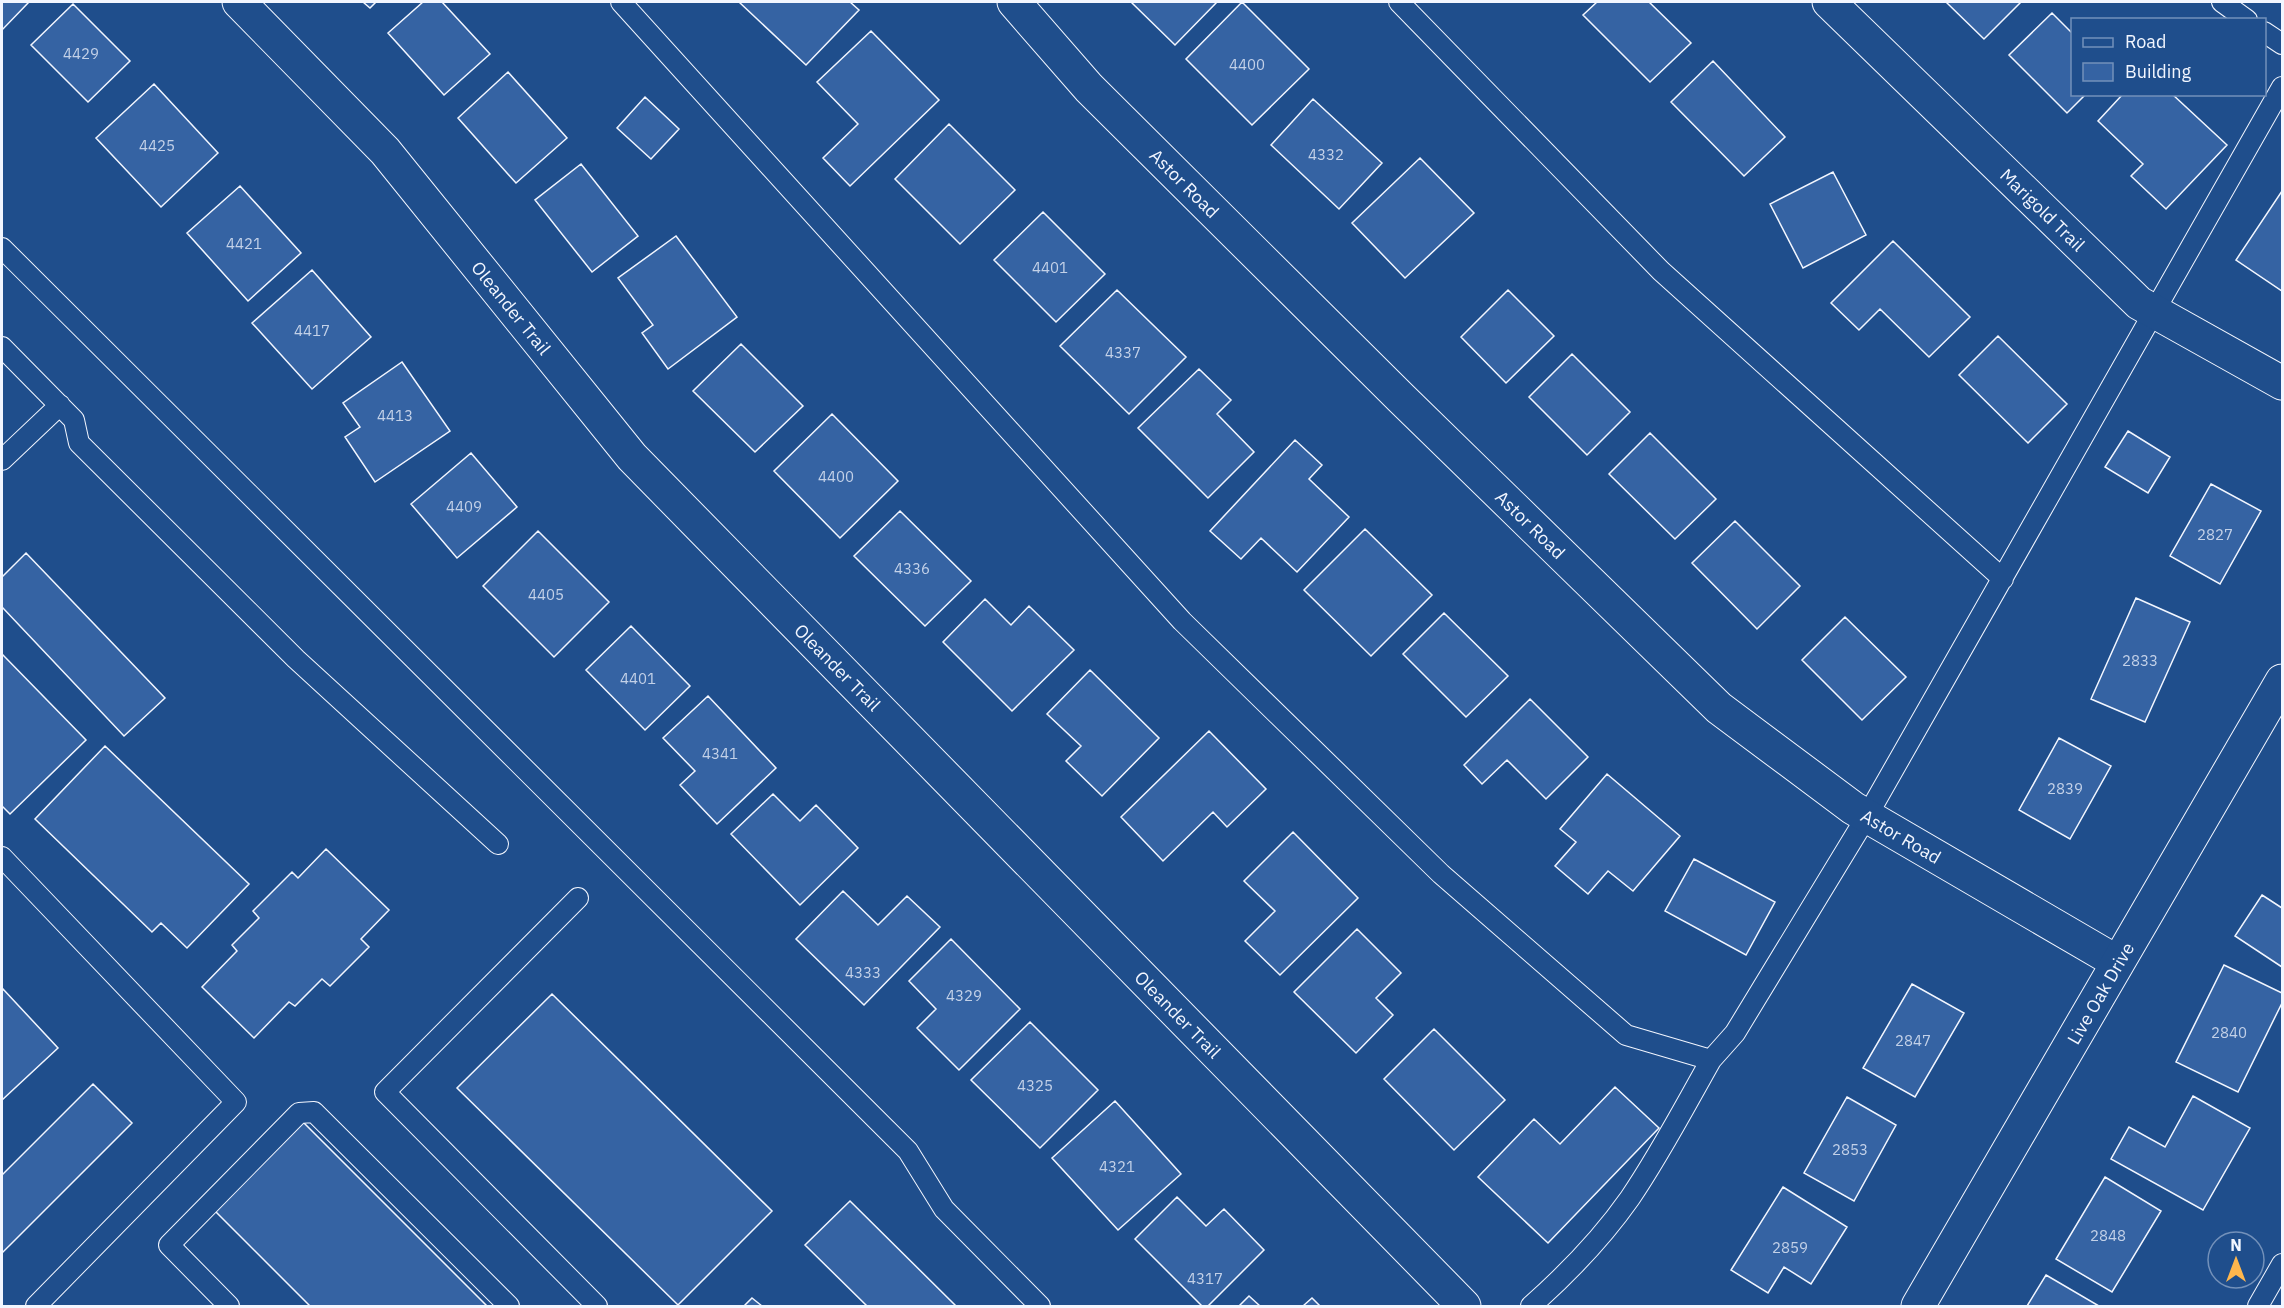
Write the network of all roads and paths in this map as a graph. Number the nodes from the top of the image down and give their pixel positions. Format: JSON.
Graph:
{"nodes":[{"id":1,"x":239,"y":2,"type":"edge"},
{"id":2,"x":621,"y":2,"type":"edge"},
{"id":3,"x":1014,"y":2,"type":"edge"},
{"id":4,"x":1399,"y":2,"type":"edge"},
{"id":5,"x":1829,"y":2,"type":"edge"},
{"id":6,"x":2222,"y":2,"type":"edge"},
{"id":7,"x":2244,"y":18,"type":"edge"},
{"id":8,"x":2266,"y":33,"type":"edge"},
{"id":9,"x":2283,"y":44,"type":"edge"},
{"id":10,"x":2283,"y":87,"type":"edge"},
{"id":11,"x":2,"y":248,"type":"edge"},
{"id":12,"x":2155,"y":312,"type":"junction"},
{"id":13,"x":2,"y":347,"type":"edge"},
{"id":14,"x":2283,"y":383,"type":"edge"},
{"id":15,"x":60,"y":405,"type":"junction"},
{"id":16,"x":2,"y":460,"type":"edge"},
{"id":17,"x":2003,"y":579,"type":"junction"},
{"id":18,"x":2283,"y":681,"type":"edge"},
{"id":19,"x":1867,"y":816,"type":"junction"},
{"id":20,"x":498,"y":844,"type":"dead end"},
{"id":21,"x":2,"y":857,"type":"edge"},
{"id":22,"x":578,"y":898,"type":"dead end"},
{"id":23,"x":2117,"y":962,"type":"junction"},
{"id":24,"x":1711,"y":1060,"type":"junction"},
{"id":25,"x":2283,"y":1264,"type":"edge"},
{"id":26,"x":36,"y":1306,"type":"edge"},
{"id":27,"x":230,"y":1306,"type":"edge"},
{"id":28,"x":508,"y":1306,"type":"edge"},
{"id":29,"x":597,"y":1306,"type":"edge"},
{"id":30,"x":1040,"y":1306,"type":"edge"},
{"id":31,"x":1464,"y":1306,"type":"edge"},
{"id":32,"x":1531,"y":1306,"type":"edge"},
{"id":33,"x":1918,"y":1306,"type":"edge"},
{"id":34,"x":2258,"y":1306,"type":"edge"}],
"edges":[{"from":1,"to":31,"type":"street","name":"Oleander Trail"},
{"from":2,"to":24,"type":"lane"},
{"from":3,"to":19,"type":"street","name":"Astor Road"},
{"from":4,"to":17,"type":"lane"},
{"from":5,"to":12,"type":"street","name":"Marigold Trail"},
{"from":6,"to":7,"type":"lane"},
{"from":8,"to":9,"type":"lane"},
{"from":10,"to":12,"type":"lane"},
{"from":11,"to":30,"type":"lane"},
{"from":12,"to":14,"type":"street","name":"Marigold Trail"},
{"from":12,"to":17,"type":"lane"},
{"from":13,"to":15,"type":"lane"},
{"from":15,"to":16,"type":"lane"},
{"from":15,"to":20,"type":"lane"},
{"from":17,"to":19,"type":"lane"},
{"from":18,"to":23,"type":"street","name":"Live Oak Drive"},
{"from":19,"to":23,"type":"street","name":"Astor Road"},
{"from":19,"to":24,"type":"lane"},
{"from":21,"to":26,"type":"lane"},
{"from":22,"to":29,"type":"lane"},
{"from":23,"to":33,"type":"street","name":"Live Oak Drive"},
{"from":24,"to":32,"type":"lane"},
{"from":25,"to":34,"type":"lane"},
{"from":27,"to":28,"type":"lane"}]}
